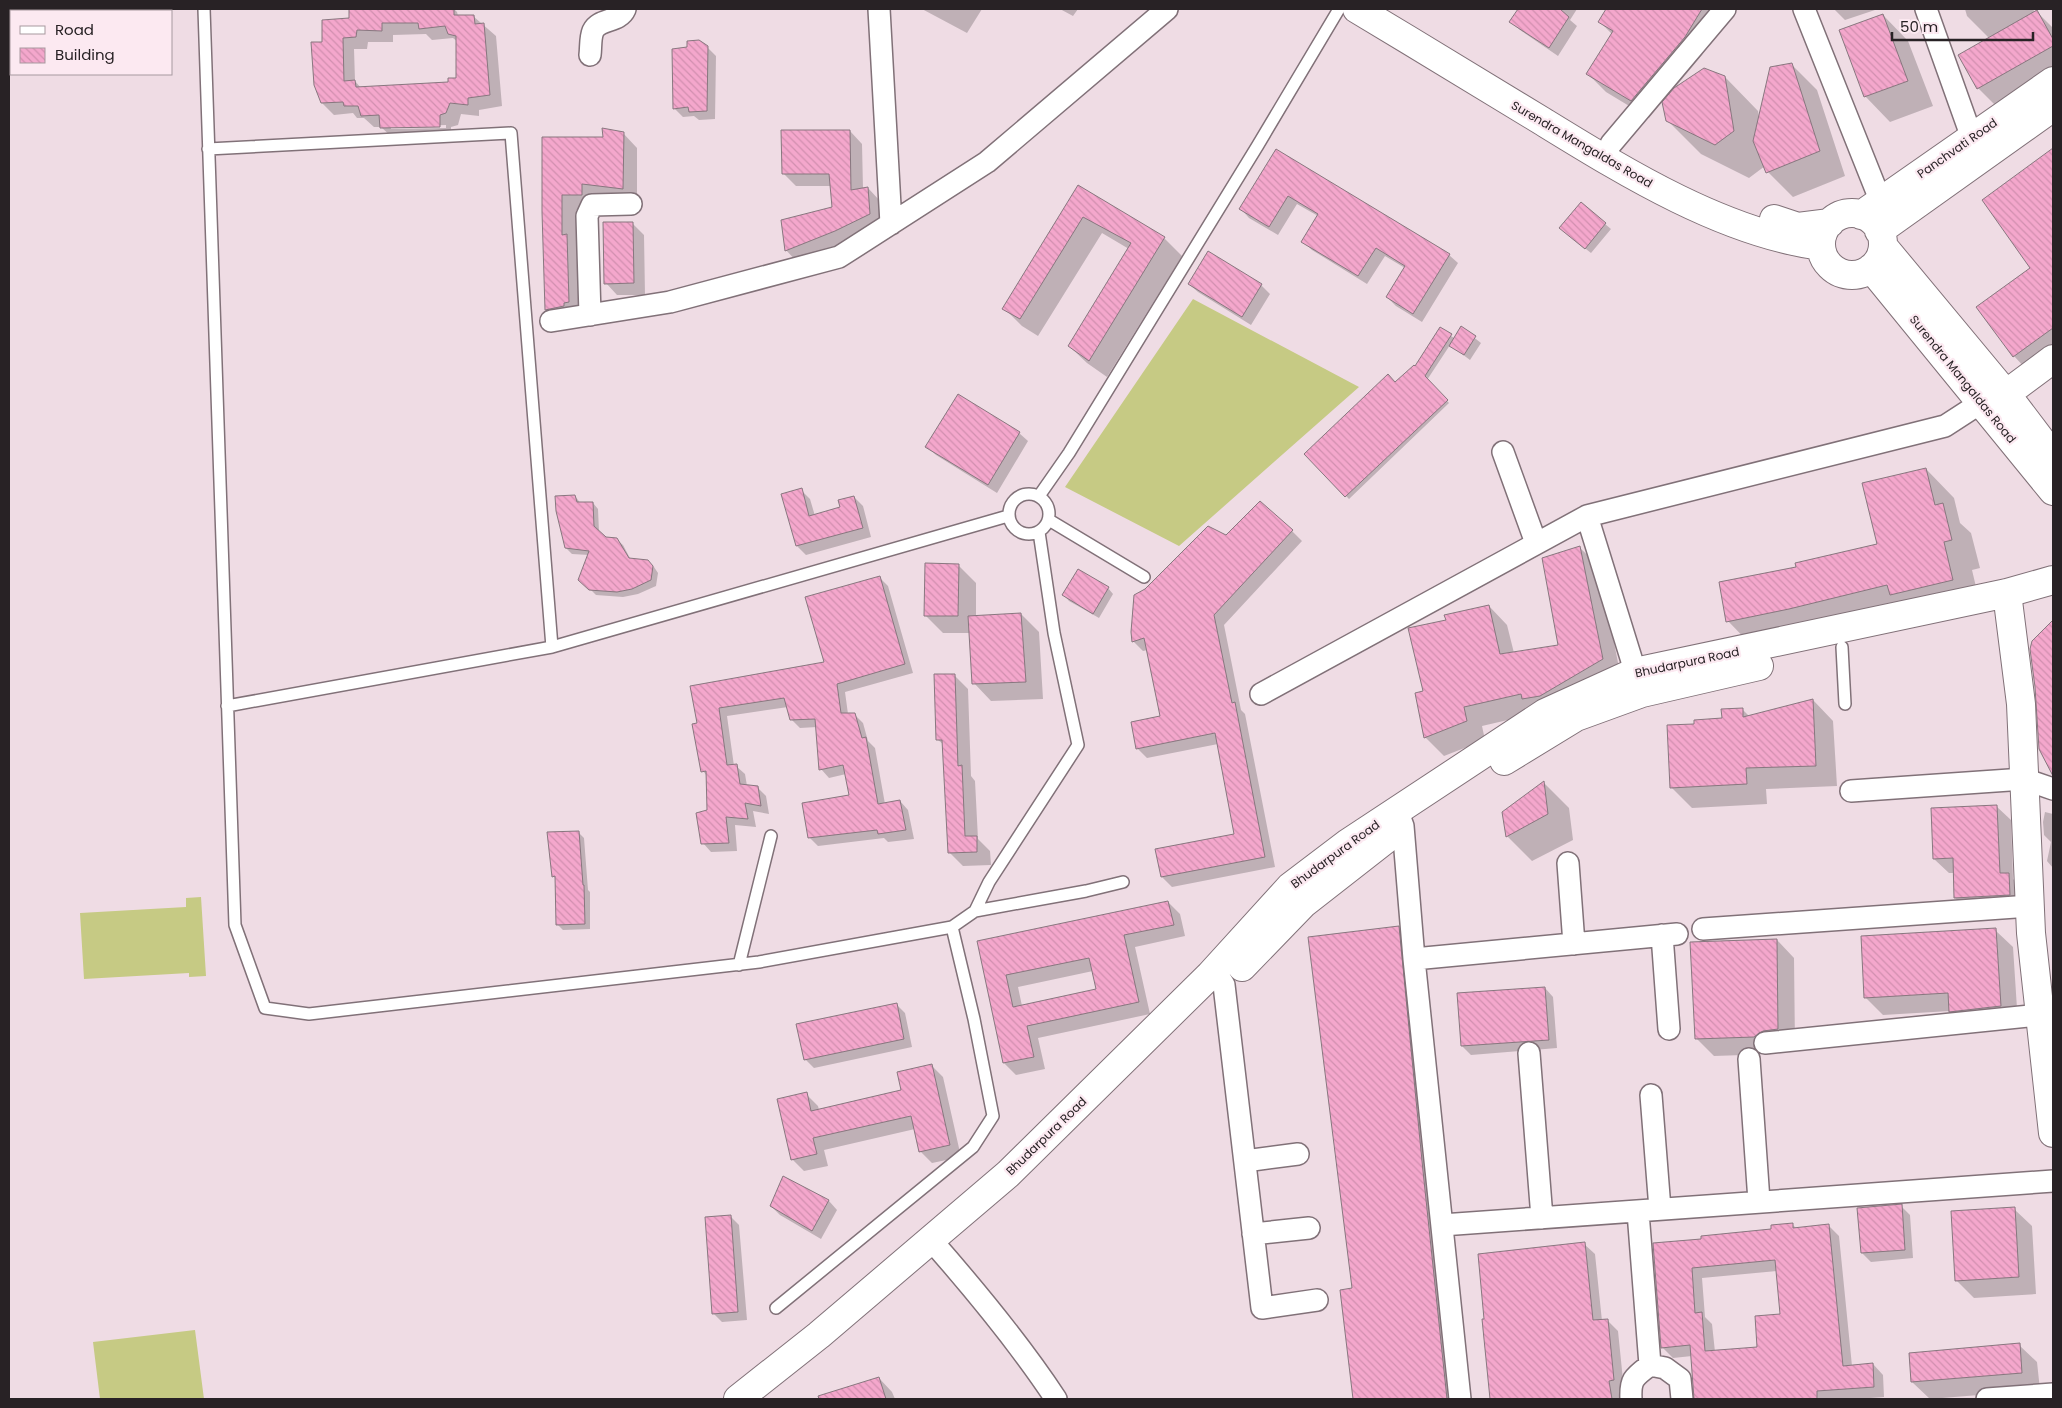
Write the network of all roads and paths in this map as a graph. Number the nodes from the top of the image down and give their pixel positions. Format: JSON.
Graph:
{"nodes":[{"id":1,"x":204,"y":9,"type":"edge"},
{"id":2,"x":625,"y":9,"type":"edge"},
{"id":3,"x":879,"y":9,"type":"edge"},
{"id":4,"x":1167,"y":9,"type":"edge"},
{"id":5,"x":1339,"y":9,"type":"edge"},
{"id":6,"x":1357,"y":9,"type":"edge"},
{"id":7,"x":1390,"y":9,"type":"edge"},
{"id":8,"x":1725,"y":9,"type":"edge"},
{"id":9,"x":1804,"y":9,"type":"edge"},
{"id":10,"x":1926,"y":9,"type":"edge"},
{"id":11,"x":590,"y":55,"type":"dead end"},
{"id":12,"x":2053,"y":81,"type":"edge"},
{"id":13,"x":2053,"y":107,"type":"edge"},
{"id":14,"x":1972,"y":138,"type":"junction"},
{"id":15,"x":1611,"y":144,"type":"junction"},
{"id":16,"x":208,"y":149,"type":"junction"},
{"id":17,"x":631,"y":204,"type":"dead end"},
{"id":18,"x":891,"y":224,"type":"junction"},
{"id":19,"x":1875,"y":232,"type":"junction"},
{"id":20,"x":1825,"y":235,"type":"junction"},
{"id":21,"x":590,"y":315,"type":"junction"},
{"id":22,"x":551,"y":321,"type":"dead end"},
{"id":23,"x":2053,"y":360,"type":"edge"},
{"id":24,"x":1994,"y":398,"type":"junction"},
{"id":25,"x":1503,"y":452,"type":"dead end"},
{"id":26,"x":2053,"y":456,"type":"edge"},
{"id":27,"x":2053,"y":491,"type":"edge"},
{"id":28,"x":1039,"y":496,"type":"junction"},
{"id":29,"x":1008,"y":516,"type":"junction"},
{"id":30,"x":1587,"y":516,"type":"junction"},
{"id":31,"x":1049,"y":520,"type":"junction"},
{"id":32,"x":1039,"y":532,"type":"junction"},
{"id":33,"x":1536,"y":543,"type":"junction"},
{"id":34,"x":1144,"y":577,"type":"dead end"},
{"id":35,"x":2053,"y":580,"type":"edge"},
{"id":36,"x":2053,"y":596,"type":"edge"},
{"id":37,"x":2008,"y":601,"type":"junction"},
{"id":38,"x":552,"y":647,"type":"junction"},
{"id":39,"x":1842,"y":647,"type":"junction"},
{"id":40,"x":1639,"y":682,"type":"junction"},
{"id":41,"x":1260,"y":694,"type":"dead end"},
{"id":42,"x":1845,"y":704,"type":"dead end"},
{"id":43,"x":227,"y":706,"type":"junction"},
{"id":44,"x":2024,"y":780,"type":"junction"},
{"id":45,"x":2053,"y":789,"type":"edge"},
{"id":46,"x":1851,"y":791,"type":"dead end"},
{"id":47,"x":1400,"y":818,"type":"junction"},
{"id":48,"x":771,"y":836,"type":"dead end"},
{"id":49,"x":1568,"y":863,"type":"dead end"},
{"id":50,"x":1123,"y":882,"type":"dead end"},
{"id":51,"x":2030,"y":906,"type":"junction"},
{"id":52,"x":975,"y":911,"type":"junction"},
{"id":53,"x":952,"y":927,"type":"junction"},
{"id":54,"x":1703,"y":929,"type":"dead end"},
{"id":55,"x":1574,"y":944,"type":"junction"},
{"id":56,"x":1414,"y":959,"type":"junction"},
{"id":57,"x":740,"y":964,"type":"junction"},
{"id":58,"x":1219,"y":977,"type":"junction"},
{"id":59,"x":2039,"y":1015,"type":"junction"},
{"id":60,"x":1669,"y":1029,"type":"dead end"},
{"id":61,"x":1765,"y":1043,"type":"dead end"},
{"id":62,"x":1529,"y":1053,"type":"dead end"},
{"id":63,"x":1749,"y":1059,"type":"dead end"},
{"id":64,"x":1651,"y":1095,"type":"dead end"},
{"id":65,"x":2053,"y":1133,"type":"edge"},
{"id":66,"x":1298,"y":1154,"type":"dead end"},
{"id":67,"x":1245,"y":1161,"type":"junction"},
{"id":68,"x":2053,"y":1180,"type":"edge"},
{"id":69,"x":1759,"y":1201,"type":"junction"},
{"id":70,"x":1660,"y":1209,"type":"junction"},
{"id":71,"x":1638,"y":1212,"type":"junction"},
{"id":72,"x":1542,"y":1218,"type":"junction"},
{"id":73,"x":1442,"y":1225,"type":"junction"},
{"id":74,"x":1309,"y":1228,"type":"dead end"},
{"id":75,"x":1253,"y":1234,"type":"junction"},
{"id":76,"x":936,"y":1246,"type":"junction"},
{"id":77,"x":1317,"y":1300,"type":"dead end"},
{"id":78,"x":776,"y":1308,"type":"dead end"},
{"id":79,"x":1650,"y":1365,"type":"junction"},
{"id":80,"x":2053,"y":1394,"type":"edge"},
{"id":81,"x":738,"y":1399,"type":"edge"},
{"id":82,"x":765,"y":1399,"type":"edge"},
{"id":83,"x":1056,"y":1399,"type":"edge"},
{"id":84,"x":1460,"y":1399,"type":"edge"},
{"id":85,"x":1631,"y":1399,"type":"edge"},
{"id":86,"x":1682,"y":1399,"type":"edge"},
{"id":87,"x":1987,"y":1399,"type":"edge"}],
"edges":[{"from":1,"to":16,"type":"lane"},
{"from":2,"to":11,"type":"street"},
{"from":3,"to":18,"type":"street"},
{"from":4,"to":18,"type":"street"},
{"from":5,"to":28,"type":"lane"},
{"from":6,"to":20,"type":"street","name":"Surendra Mangaldas Road"},
{"from":7,"to":15,"type":"street","name":"Surendra Mangaldas Road"},
{"from":8,"to":15,"type":"street"},
{"from":9,"to":19,"type":"street"},
{"from":10,"to":14,"type":"street"},
{"from":12,"to":14,"type":"street","name":"Panchvati Road"},
{"from":13,"to":19,"type":"street","name":"Panchvati Road"},
{"from":14,"to":19,"type":"street","name":"Panchvati Road"},
{"from":15,"to":20,"type":"street","name":"Surendra Mangaldas Road"},
{"from":16,"to":38,"type":"lane"},
{"from":16,"to":43,"type":"lane"},
{"from":17,"to":21,"type":"street"},
{"from":18,"to":21,"type":"street"},
{"from":19,"to":20,"type":"street"},
{"from":19,"to":20,"type":"street"},
{"from":19,"to":24,"type":"street","name":"Surendra Mangaldas Road"},
{"from":21,"to":22,"type":"street"},
{"from":23,"to":24,"type":"street"},
{"from":24,"to":26,"type":"street","name":"Surendra Mangaldas Road"},
{"from":24,"to":27,"type":"street","name":"Surendra Mangaldas Road"},
{"from":24,"to":30,"type":"street"},
{"from":25,"to":33,"type":"street"},
{"from":28,"to":29,"type":"lane"},
{"from":28,"to":31,"type":"lane"},
{"from":29,"to":32,"type":"lane"},
{"from":29,"to":38,"type":"lane"},
{"from":30,"to":33,"type":"street"},
{"from":30,"to":40,"type":"street"},
{"from":31,"to":32,"type":"lane"},
{"from":31,"to":34,"type":"lane"},
{"from":32,"to":52,"type":"lane"},
{"from":33,"to":41,"type":"street"},
{"from":35,"to":37,"type":"street","name":"Bhudarpura Road"},
{"from":36,"to":37,"type":"street","name":"Bhudarpura Road"},
{"from":37,"to":39,"type":"street","name":"Bhudarpura Road"},
{"from":37,"to":40,"type":"street","name":"Bhudarpura Road"},
{"from":37,"to":44,"type":"street"},
{"from":38,"to":43,"type":"lane"},
{"from":39,"to":40,"type":"street","name":"Bhudarpura Road"},
{"from":39,"to":42,"type":"lane"},
{"from":40,"to":47,"type":"street","name":"Bhudarpura Road"},
{"from":43,"to":57,"type":"lane"},
{"from":44,"to":45,"type":"street"},
{"from":44,"to":46,"type":"street"},
{"from":44,"to":51,"type":"street"},
{"from":47,"to":56,"type":"street"},
{"from":47,"to":58,"type":"street","name":"Bhudarpura Road"},
{"from":48,"to":57,"type":"lane"},
{"from":49,"to":55,"type":"street"},
{"from":50,"to":52,"type":"lane"},
{"from":51,"to":54,"type":"street"},
{"from":51,"to":59,"type":"street"},
{"from":52,"to":53,"type":"lane"},
{"from":53,"to":57,"type":"lane"},
{"from":53,"to":78,"type":"lane"},
{"from":55,"to":56,"type":"street"},
{"from":55,"to":60,"type":"street"},
{"from":56,"to":73,"type":"street"},
{"from":58,"to":67,"type":"street"},
{"from":58,"to":76,"type":"street","name":"Bhudarpura Road"},
{"from":59,"to":61,"type":"street"},
{"from":59,"to":65,"type":"street"},
{"from":62,"to":72,"type":"street"},
{"from":63,"to":69,"type":"street"},
{"from":64,"to":70,"type":"street"},
{"from":66,"to":67,"type":"street"},
{"from":67,"to":75,"type":"street"},
{"from":68,"to":69,"type":"street"},
{"from":69,"to":70,"type":"street"},
{"from":70,"to":71,"type":"street"},
{"from":71,"to":72,"type":"street"},
{"from":71,"to":79,"type":"street"},
{"from":72,"to":73,"type":"street"},
{"from":73,"to":84,"type":"street"},
{"from":74,"to":75,"type":"street"},
{"from":75,"to":77,"type":"street"},
{"from":76,"to":81,"type":"street","name":"Bhudarpura Road"},
{"from":76,"to":82,"type":"street","name":"Bhudarpura Road"},
{"from":76,"to":83,"type":"street"},
{"from":79,"to":85,"type":"street"},
{"from":79,"to":86,"type":"street"},
{"from":80,"to":87,"type":"street"}]}
